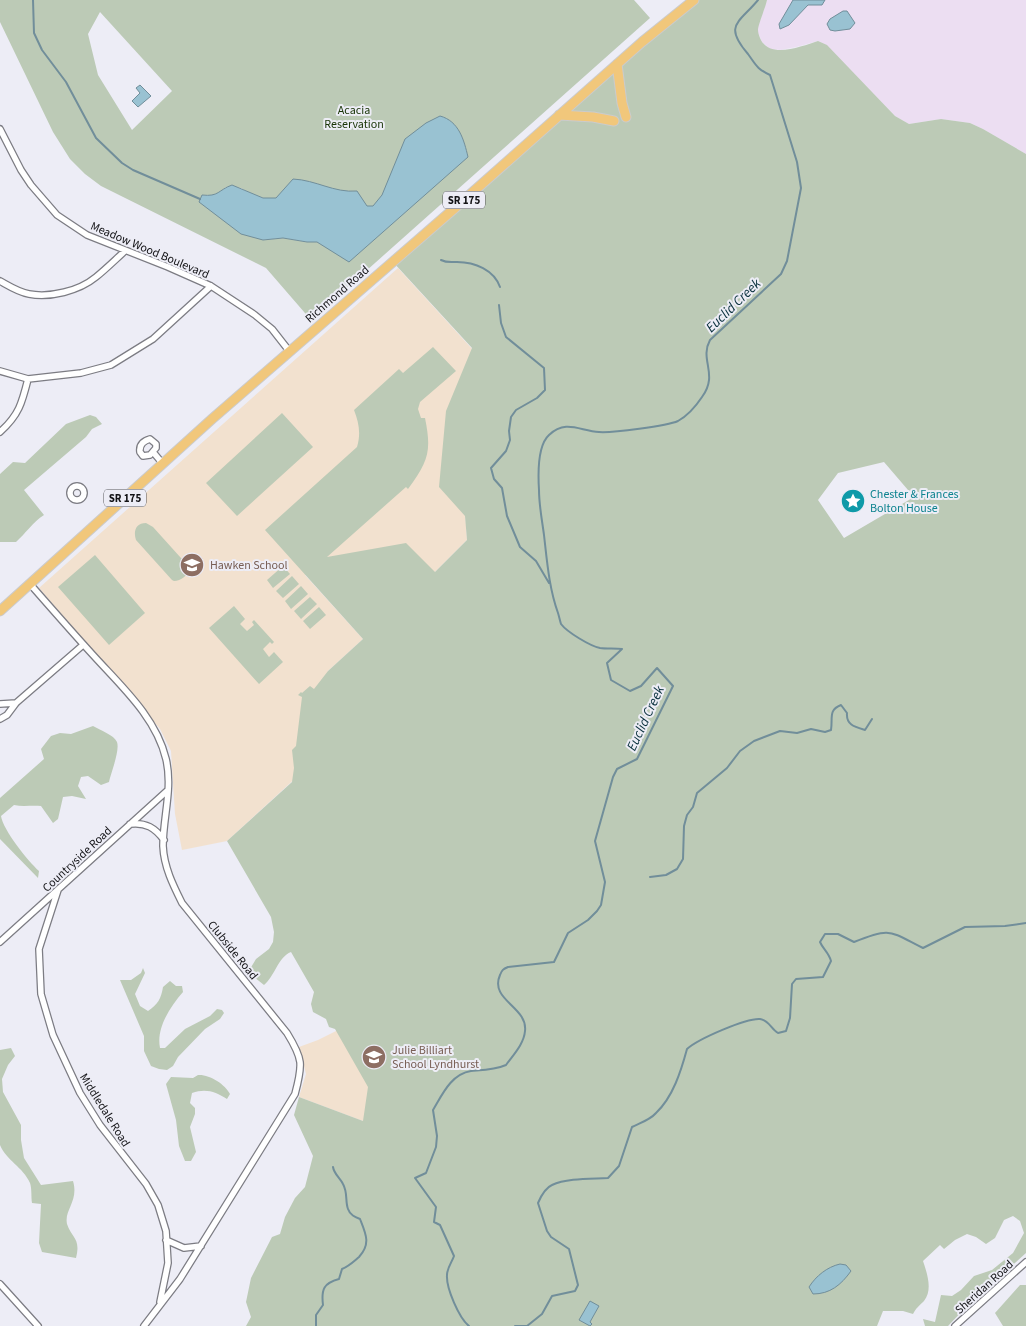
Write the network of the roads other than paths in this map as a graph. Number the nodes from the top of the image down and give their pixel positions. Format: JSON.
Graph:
{"nodes":[{"id":1,"x":688,"y":1,"type":"edge"},
{"id":2,"x":617,"y":64,"type":"junction"},
{"id":3,"x":559,"y":115,"type":"junction"},
{"id":4,"x":626,"y":117,"type":"dead end"},
{"id":5,"x":614,"y":121,"type":"dead end"},
{"id":6,"x":0,"y":129,"type":"edge"},
{"id":7,"x":125,"y":251,"type":"junction"},
{"id":8,"x":0,"y":281,"type":"edge"},
{"id":9,"x":211,"y":286,"type":"junction"},
{"id":10,"x":290,"y":352,"type":"junction"},
{"id":11,"x":0,"y":371,"type":"edge"},
{"id":12,"x":28,"y":379,"type":"junction"},
{"id":13,"x":0,"y":432,"type":"edge"},
{"id":14,"x":153,"y":452,"type":"dead end"},
{"id":15,"x":163,"y":464,"type":"junction"},
{"id":16,"x":30,"y":584,"type":"junction"},
{"id":17,"x":0,"y":611,"type":"edge"},
{"id":18,"x":83,"y":645,"type":"junction"},
{"id":19,"x":16,"y":703,"type":"junction"},
{"id":20,"x":0,"y":704,"type":"edge"},
{"id":21,"x":0,"y":719,"type":"edge"},
{"id":22,"x":168,"y":790,"type":"junction"},
{"id":23,"x":130,"y":824,"type":"junction"},
{"id":24,"x":164,"y":840,"type":"junction"},
{"id":25,"x":58,"y":890,"type":"junction"},
{"id":26,"x":0,"y":942,"type":"edge"},
{"id":27,"x":166,"y":1240,"type":"junction"},
{"id":28,"x":201,"y":1246,"type":"junction"},
{"id":29,"x":1026,"y":1262,"type":"edge"},
{"id":30,"x":0,"y":1284,"type":"edge"},
{"id":31,"x":160,"y":1304,"type":"junction"},
{"id":32,"x":38,"y":1326,"type":"edge"},
{"id":33,"x":145,"y":1326,"type":"edge"},
{"id":34,"x":955,"y":1326,"type":"edge"}],
"edges":[{"from":1,"to":2,"type":"main road","name":"Richmond Road","number":"SR 175"},
{"from":2,"to":3,"type":"main road","name":"Richmond Road","number":"SR 175"},
{"from":2,"to":4,"type":"main road"},
{"from":3,"to":5,"type":"main road"},
{"from":3,"to":10,"type":"main road","name":"Richmond Road","number":"SR 175"},
{"from":6,"to":7,"type":"street","name":"Meadow Wood Boulevard"},
{"from":7,"to":8,"type":"street"},
{"from":7,"to":9,"type":"street","name":"Meadow Wood Boulevard"},
{"from":9,"to":10,"type":"street","name":"Meadow Wood Boulevard"},
{"from":9,"to":12,"type":"street"},
{"from":10,"to":15,"type":"main road","name":"Richmond Road","number":"SR 175"},
{"from":11,"to":12,"type":"street"},
{"from":12,"to":13,"type":"street"},
{"from":14,"to":15,"type":"street"},
{"from":15,"to":16,"type":"main road","name":"Richmond Road","number":"SR 175"},
{"from":16,"to":17,"type":"main road","name":"Richmond Road","number":"SR 175"},
{"from":16,"to":18,"type":"street","name":"Clubside Road"},
{"from":18,"to":19,"type":"street"},
{"from":18,"to":22,"type":"street","name":"Clubside Road"},
{"from":19,"to":20,"type":"street"},
{"from":19,"to":21,"type":"street"},
{"from":22,"to":23,"type":"street","name":"Countryside Road"},
{"from":22,"to":24,"type":"street","name":"Clubside Road"},
{"from":23,"to":24,"type":"street"},
{"from":23,"to":25,"type":"street","name":"Countryside Road"},
{"from":24,"to":28,"type":"street","name":"Clubside Road"},
{"from":25,"to":26,"type":"street","name":"Countryside Road"},
{"from":25,"to":27,"type":"street","name":"Middledale Road"},
{"from":27,"to":28,"type":"street"},
{"from":27,"to":31,"type":"street","name":"Middledale Road"},
{"from":28,"to":31,"type":"street","name":"Clubside Road"},
{"from":29,"to":34,"type":"street","name":"Sheridan Road"},
{"from":30,"to":32,"type":"street"},
{"from":31,"to":33,"type":"street","name":"Clubside Road"}]}
